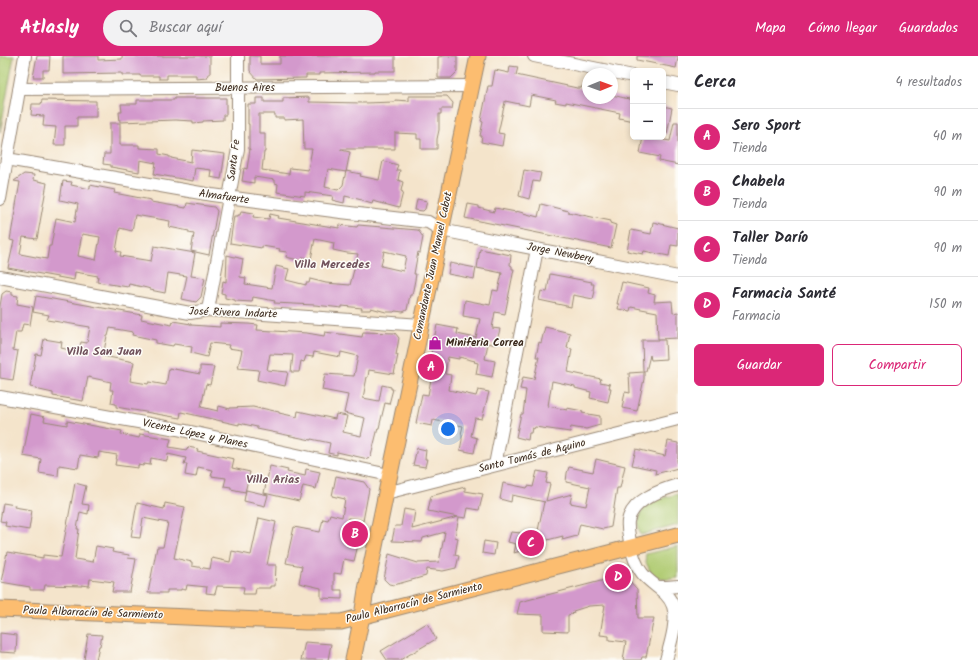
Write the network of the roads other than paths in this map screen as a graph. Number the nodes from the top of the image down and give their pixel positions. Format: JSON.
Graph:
{"nodes":[{"id":1,"x":25,"y":56,"type":"edge"},
{"id":2,"x":238,"y":56,"type":"edge"},
{"id":3,"x":478,"y":56,"type":"edge"},
{"id":4,"x":534,"y":56,"type":"edge"},
{"id":5,"x":630,"y":75,"type":"edge"},
{"id":6,"x":666,"y":83,"type":"edge"},
{"id":7,"x":678,"y":85,"type":"edge"},
{"id":8,"x":471,"y":86,"type":"junction"},
{"id":9,"x":238,"y":88,"type":"junction"},
{"id":10,"x":19,"y":89,"type":"junction"},
{"id":11,"x":7,"y":159,"type":"junction"},
{"id":12,"x":229,"y":198,"type":"junction"},
{"id":13,"x":0,"y":199,"type":"edge"},
{"id":14,"x":441,"y":230,"type":"junction"},
{"id":15,"x":537,"y":249,"type":"junction"},
{"id":16,"x":0,"y":277,"type":"edge"},
{"id":17,"x":678,"y":277,"type":"edge"},
{"id":18,"x":208,"y":310,"type":"junction"},
{"id":19,"x":421,"y":325,"type":"junction"},
{"id":20,"x":0,"y":397,"type":"edge"},
{"id":21,"x":678,"y":419,"type":"edge"},
{"id":22,"x":495,"y":466,"type":"junction"},
{"id":23,"x":390,"y":475,"type":"junction"},
{"id":24,"x":678,"y":485,"type":"edge"},
{"id":25,"x":386,"y":493,"type":"junction"},
{"id":26,"x":678,"y":535,"type":"edge"},
{"id":27,"x":631,"y":547,"type":"junction"},
{"id":28,"x":678,"y":586,"type":"edge"},
{"id":29,"x":657,"y":587,"type":"junction"},
{"id":30,"x":0,"y":609,"type":"edge"},
{"id":31,"x":362,"y":616,"type":"junction"},
{"id":32,"x":353,"y":660,"type":"edge"},
{"id":33,"x":666,"y":660,"type":"edge"}],
"edges":[{"from":1,"to":10,"type":"street"},
{"from":2,"to":9,"type":"street","name":"Santa Fe"},
{"from":3,"to":8,"type":"main road","name":"Comandante Juan Manuel Cabot"},
{"from":4,"to":5,"type":"street"},
{"from":6,"to":7,"type":"street"},
{"from":8,"to":9,"type":"street","name":"Buenos Aires"},
{"from":8,"to":14,"type":"main road","name":"Comandante Juan Manuel Cabot"},
{"from":9,"to":10,"type":"street","name":"Buenos Aires"},
{"from":9,"to":12,"type":"street","name":"Santa Fe"},
{"from":10,"to":11,"type":"street"},
{"from":11,"to":12,"type":"street","name":"Almafuerte"},
{"from":11,"to":13,"type":"street"},
{"from":12,"to":14,"type":"street","name":"Almafuerte"},
{"from":12,"to":18,"type":"street","name":"Santa Fe"},
{"from":14,"to":15,"type":"street","name":"Jorge Newbery"},
{"from":14,"to":19,"type":"main road","name":"Comandante Juan Manuel Cabot"},
{"from":15,"to":17,"type":"street","name":"Jorge Newbery"},
{"from":15,"to":22,"type":"street"},
{"from":16,"to":18,"type":"street","name":"José Rivera Indarte"},
{"from":18,"to":19,"type":"street","name":"José Rivera Indarte"},
{"from":19,"to":23,"type":"main road","name":"Comandante Juan Manuel Cabot"},
{"from":20,"to":23,"type":"street","name":"Vicente López y Planes"},
{"from":21,"to":22,"type":"street","name":"Santo Tomás de Aquino"},
{"from":22,"to":25,"type":"street","name":"Santo Tomás de Aquino"},
{"from":23,"to":25,"type":"main road","name":"Comandante Juan Manuel Cabot"},
{"from":24,"to":27,"type":"street"},
{"from":25,"to":31,"type":"main road","name":"Comandante Juan Manuel Cabot"},
{"from":26,"to":27,"type":"main road","name":"Paula Albarracín de Sarmiento"},
{"from":27,"to":29,"type":"street"},
{"from":27,"to":31,"type":"main road","name":"Paula Albarracín de Sarmiento"},
{"from":28,"to":29,"type":"street"},
{"from":29,"to":33,"type":"street"},
{"from":30,"to":31,"type":"main road","name":"Paula Albarracín de Sarmiento"},
{"from":31,"to":32,"type":"main road","name":"Comandante Juan Manuel Cabot"}]}
